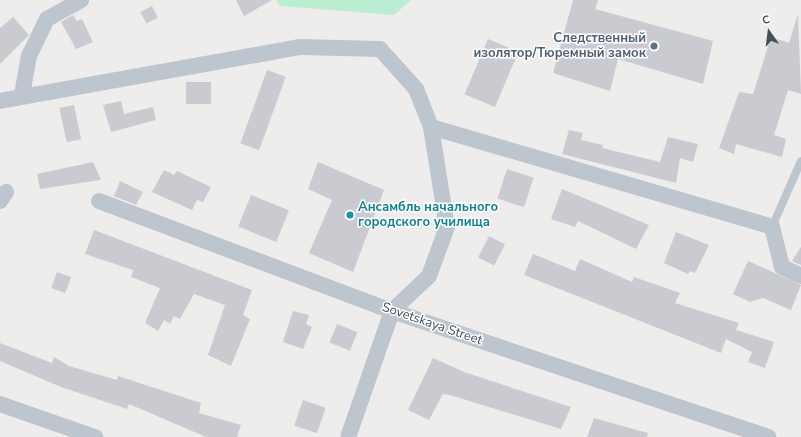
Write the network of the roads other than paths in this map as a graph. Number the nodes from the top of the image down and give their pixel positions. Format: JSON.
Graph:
{"nodes":[{"id":1,"x":81,"y":0,"type":"edge"},
{"id":2,"x":22,"y":95,"type":"junction"},
{"id":3,"x":0,"y":101,"type":"edge"},
{"id":4,"x":431,"y":127,"type":"junction"},
{"id":5,"x":801,"y":160,"type":"edge"},
{"id":6,"x":99,"y":201,"type":"dead end"},
{"id":7,"x":772,"y":227,"type":"junction"},
{"id":8,"x":801,"y":276,"type":"edge"},
{"id":9,"x":392,"y":311,"type":"junction"},
{"id":10,"x":0,"y":404,"type":"edge"},
{"id":11,"x":95,"y":437,"type":"edge"},
{"id":12,"x":348,"y":437,"type":"edge"},
{"id":13,"x":769,"y":437,"type":"edge"}],
"edges":[{"from":1,"to":2,"type":"street"},
{"from":2,"to":3,"type":"street"},
{"from":2,"to":4,"type":"street"},
{"from":4,"to":7,"type":"street"},
{"from":4,"to":9,"type":"street"},
{"from":5,"to":7,"type":"lane"},
{"from":6,"to":9,"type":"street","name":"Sovetskaya Street"},
{"from":7,"to":8,"type":"street"},
{"from":9,"to":12,"type":"street"},
{"from":9,"to":13,"type":"street","name":"Sovetskaya Street"},
{"from":10,"to":11,"type":"street"}]}
